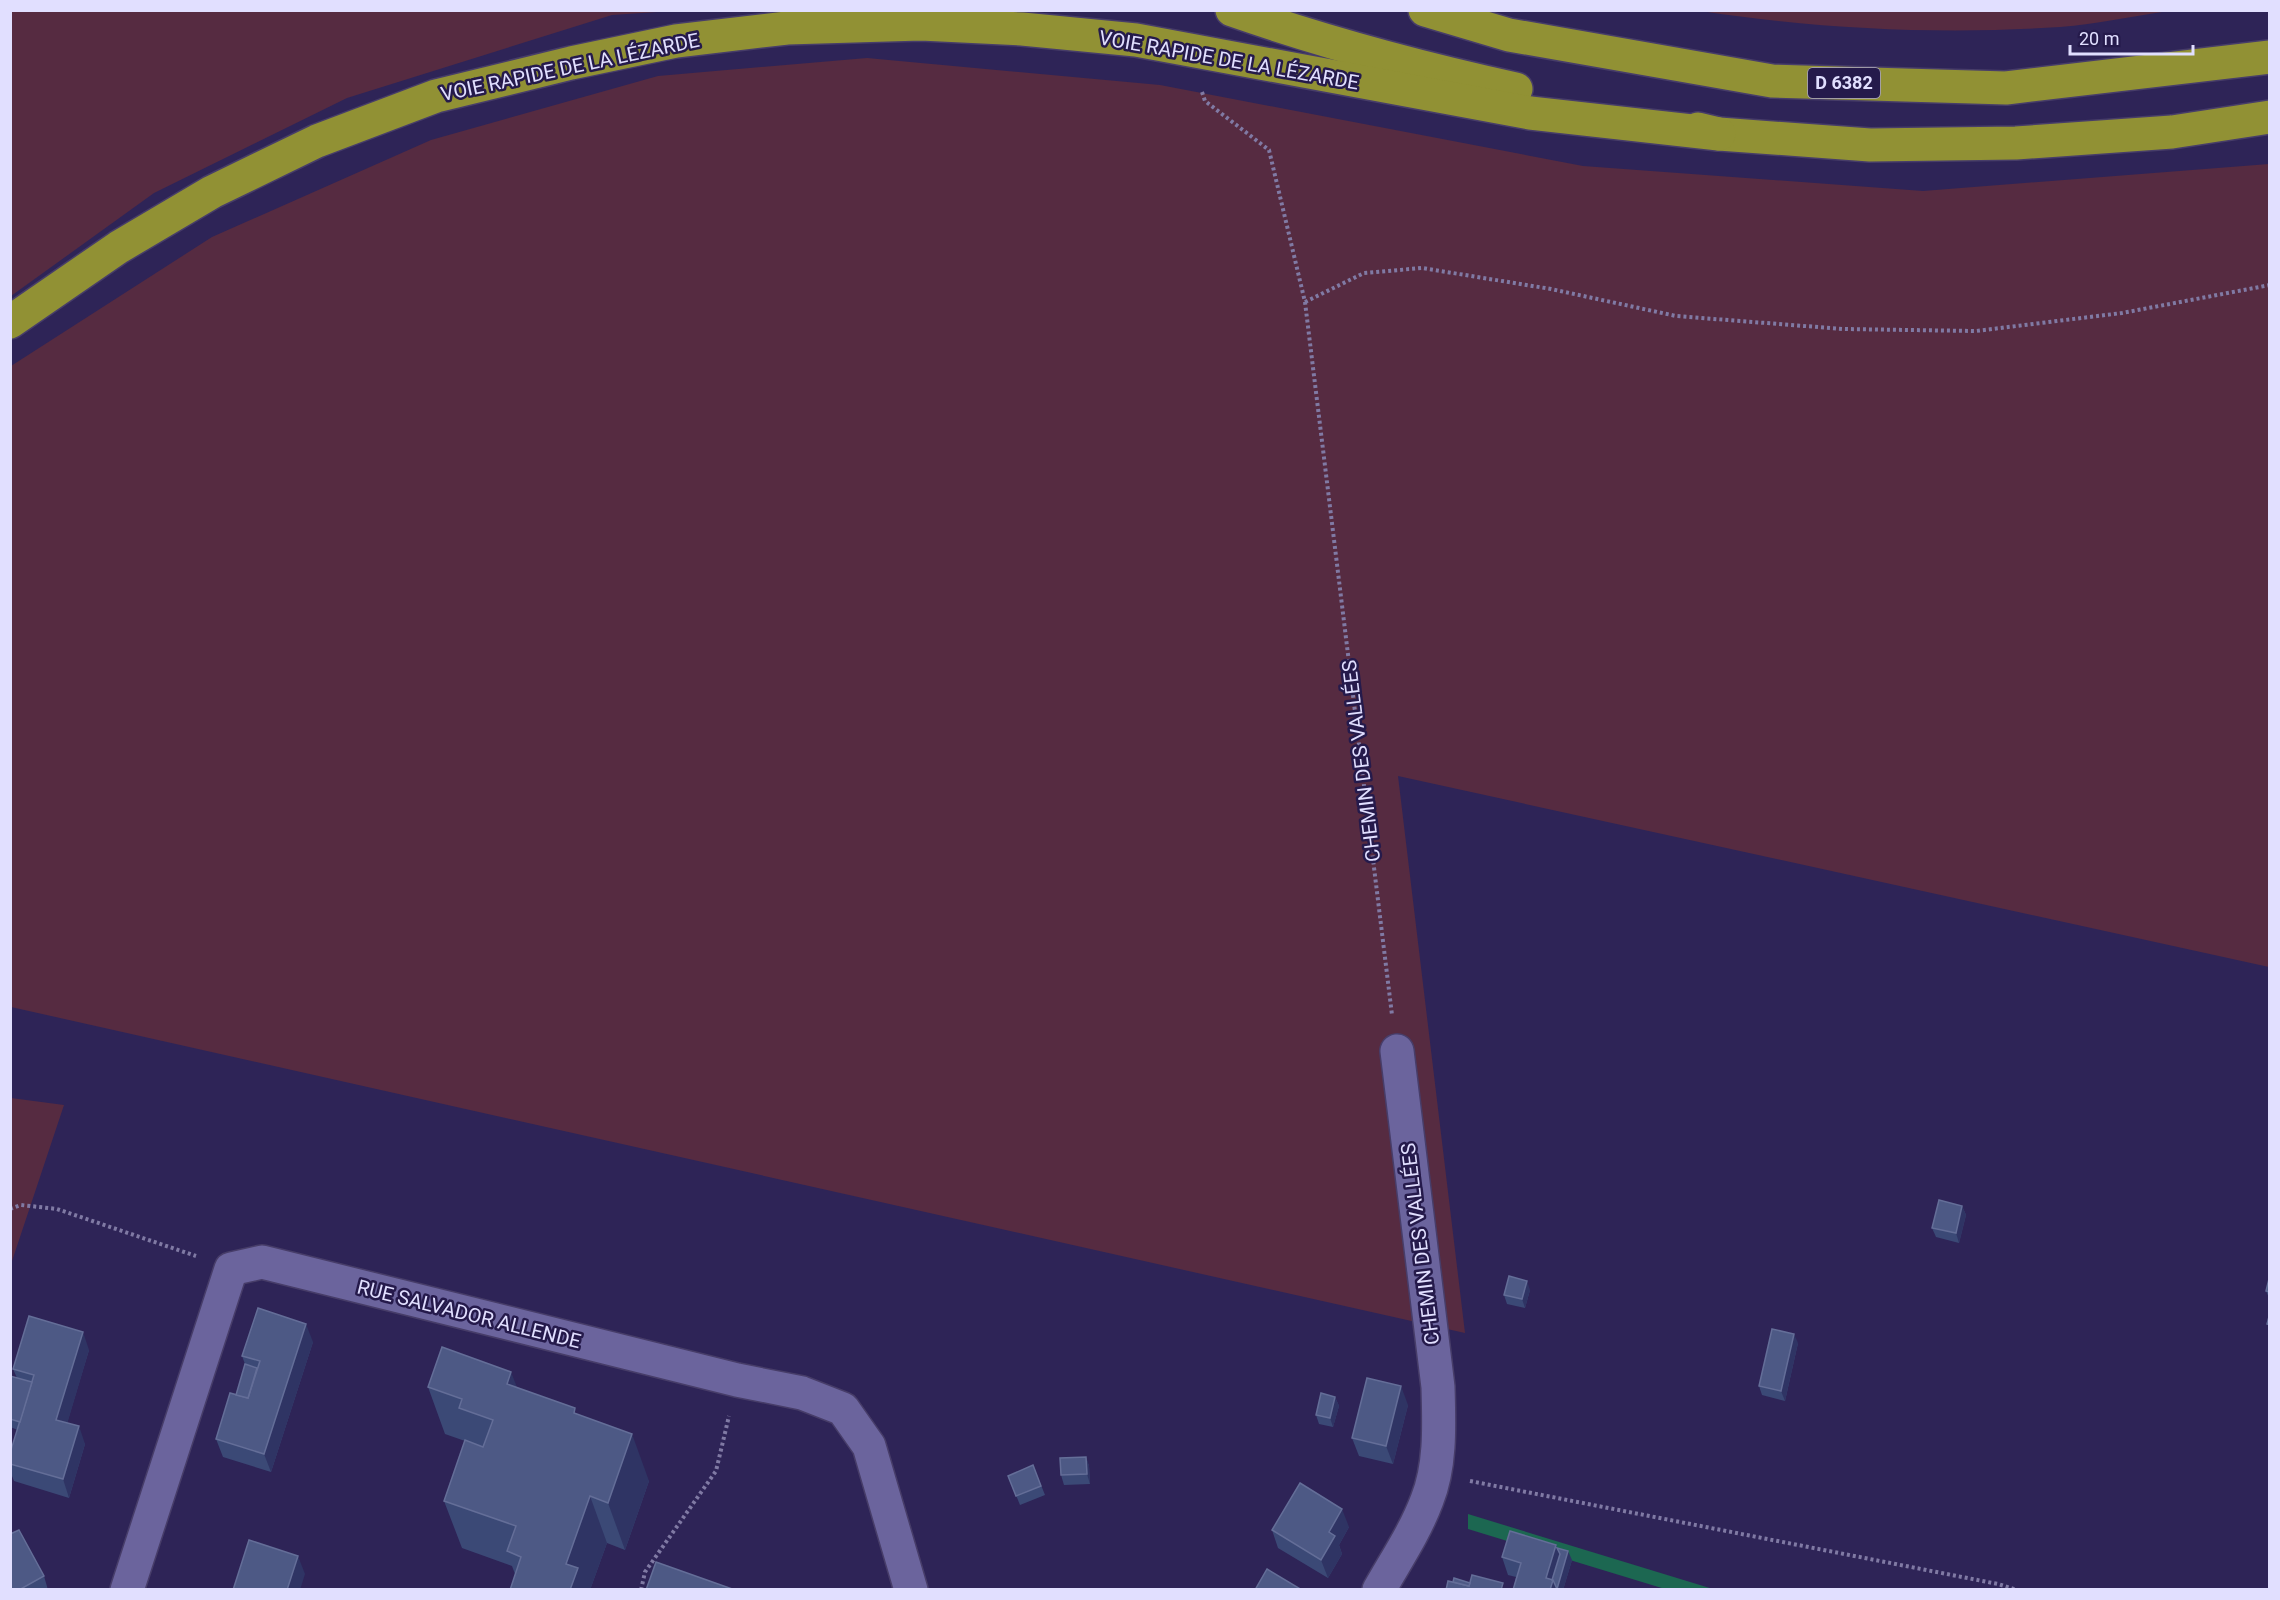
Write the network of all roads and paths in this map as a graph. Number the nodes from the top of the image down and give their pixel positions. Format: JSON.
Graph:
{"nodes":[{"id":1,"x":1232,"y":10,"type":"edge"},
{"id":2,"x":1425,"y":10,"type":"edge"},
{"id":3,"x":2270,"y":57,"type":"edge"},
{"id":4,"x":1200,"y":84,"type":"dead end"},
{"id":5,"x":2270,"y":117,"type":"edge"},
{"id":6,"x":1719,"y":134,"type":"junction"},
{"id":7,"x":2270,"y":285,"type":"edge"},
{"id":8,"x":1305,"y":302,"type":"junction"},
{"id":9,"x":10,"y":322,"type":"edge"},
{"id":10,"x":1397,"y":1051,"type":"joint"},
{"id":11,"x":10,"y":1209,"type":"edge"},
{"id":12,"x":231,"y":1269,"type":"junction"},
{"id":13,"x":737,"y":1380,"type":"junction"},
{"id":14,"x":1434,"y":1474,"type":"junction"},
{"id":15,"x":127,"y":1590,"type":"edge"},
{"id":16,"x":641,"y":1590,"type":"edge"},
{"id":17,"x":912,"y":1590,"type":"edge"},
{"id":18,"x":1379,"y":1590,"type":"edge"},
{"id":19,"x":2017,"y":1590,"type":"edge"}],
"edges":[{"from":1,"to":6,"type":"highway"},
{"from":2,"to":3,"type":"highway","number":"D 6382"},
{"from":4,"to":8,"type":"path","name":"CHEMIN DES VALLÉES"},
{"from":5,"to":6,"type":"highway"},
{"from":6,"to":9,"type":"highway","name":"VOIE RAPIDE DE LA LÉZARDE"},
{"from":7,"to":8,"type":"path"},
{"from":8,"to":10,"type":"path","name":"CHEMIN DES VALLÉES"},
{"from":10,"to":14,"type":"street","name":"CHEMIN DES VALLÉES"},
{"from":11,"to":12,"type":"path"},
{"from":12,"to":13,"type":"street","name":"RUE SALVADOR ALLENDE"},
{"from":12,"to":15,"type":"street"},
{"from":13,"to":16,"type":"path"},
{"from":13,"to":17,"type":"street","name":"RUE SALVADOR ALLENDE"},
{"from":14,"to":18,"type":"street","name":"CHEMIN DES VALLÉES"},
{"from":14,"to":19,"type":"path"}]}
